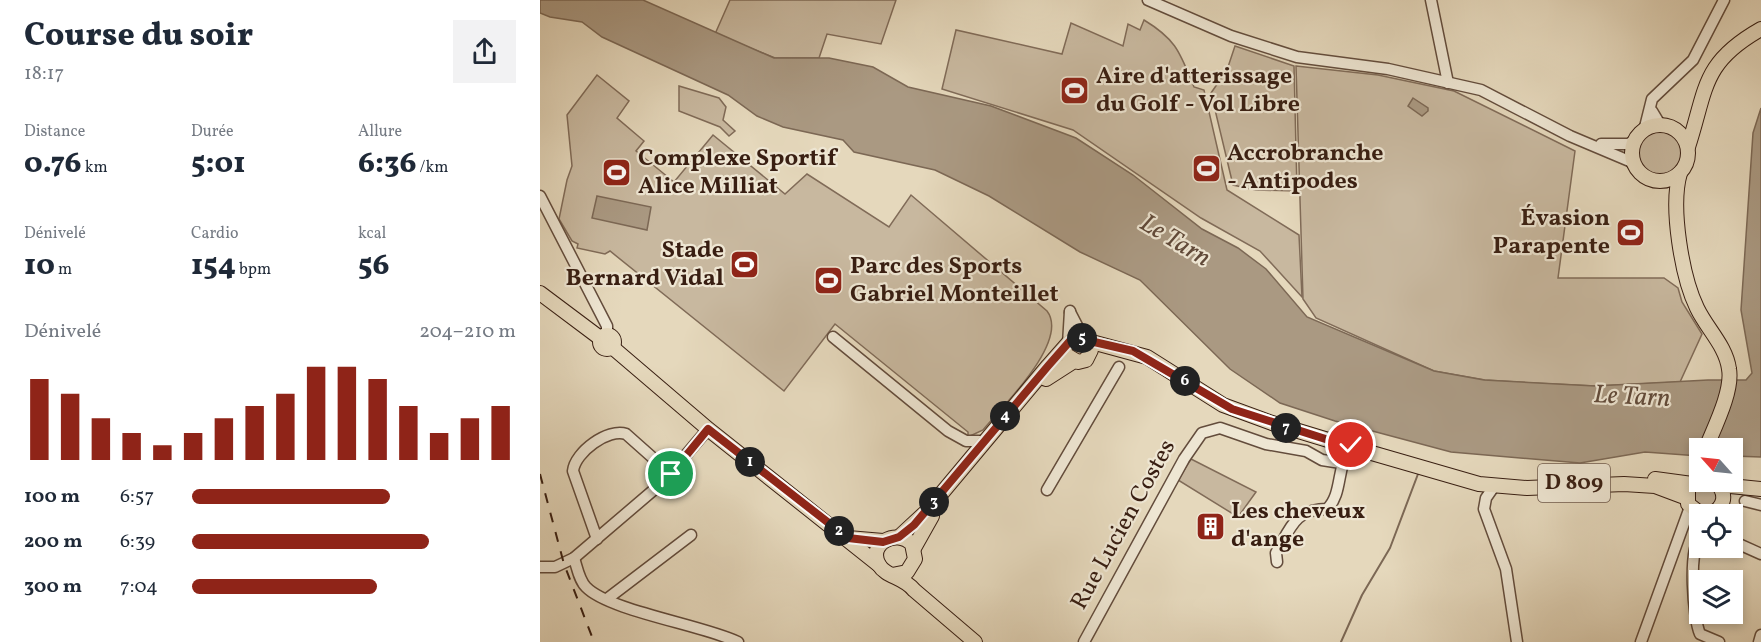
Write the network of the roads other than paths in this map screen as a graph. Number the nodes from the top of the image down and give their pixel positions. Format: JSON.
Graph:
{"nodes":[{"id":1,"x":1148,"y":0,"type":"edge"},
{"id":2,"x":1431,"y":0,"type":"edge"},
{"id":3,"x":1724,"y":0,"type":"edge"},
{"id":4,"x":1761,"y":29,"type":"edge"},
{"id":5,"x":1448,"y":83,"type":"junction"},
{"id":6,"x":1699,"y":103,"type":"junction"},
{"id":7,"x":1652,"y":111,"type":"junction"},
{"id":8,"x":1661,"y":126,"type":"junction"},
{"id":9,"x":1676,"y":131,"type":"junction"},
{"id":10,"x":1640,"y":136,"type":"junction"},
{"id":11,"x":1595,"y":144,"type":"junction"},
{"id":12,"x":1688,"y":147,"type":"junction"},
{"id":13,"x":1634,"y":163,"type":"junction"},
{"id":14,"x":1680,"y":173,"type":"junction"},
{"id":15,"x":1658,"y":181,"type":"junction"},
{"id":16,"x":540,"y":196,"type":"edge"},
{"id":17,"x":1677,"y":211,"type":"junction"},
{"id":18,"x":540,"y":293,"type":"edge"},
{"id":19,"x":833,"y":337,"type":"dead end"},
{"id":20,"x":607,"y":340,"type":"junction"},
{"id":21,"x":1087,"y":344,"type":"junction"},
{"id":22,"x":1067,"y":346,"type":"junction"},
{"id":23,"x":1074,"y":361,"type":"junction"},
{"id":24,"x":1119,"y":367,"type":"dead end"},
{"id":25,"x":708,"y":429,"type":"junction"},
{"id":26,"x":1710,"y":438,"type":"edge"},
{"id":27,"x":966,"y":441,"type":"junction"},
{"id":28,"x":984,"y":441,"type":"junction"},
{"id":29,"x":1344,"y":451,"type":"junction"},
{"id":30,"x":971,"y":456,"type":"junction"},
{"id":31,"x":671,"y":474,"type":"junction"},
{"id":32,"x":1456,"y":476,"type":"junction"},
{"id":33,"x":1689,"y":482,"type":"edge"},
{"id":34,"x":1479,"y":483,"type":"junction"},
{"id":35,"x":1500,"y":485,"type":"junction"},
{"id":36,"x":1743,"y":487,"type":"edge"},
{"id":37,"x":1761,"y":489,"type":"edge"},
{"id":38,"x":1047,"y":490,"type":"dead end"},
{"id":39,"x":1722,"y":492,"type":"edge"},
{"id":40,"x":1761,"y":496,"type":"edge"},
{"id":41,"x":1486,"y":498,"type":"junction"},
{"id":42,"x":1745,"y":501,"type":"dead end"},
{"id":43,"x":1693,"y":504,"type":"edge"},
{"id":44,"x":1713,"y":504,"type":"edge"},
{"id":45,"x":1720,"y":504,"type":"edge"},
{"id":46,"x":1761,"y":505,"type":"edge"},
{"id":47,"x":1689,"y":522,"type":"edge"},
{"id":48,"x":691,"y":535,"type":"dead end"},
{"id":49,"x":899,"y":537,"type":"junction"},
{"id":50,"x":848,"y":538,"type":"junction"},
{"id":51,"x":597,"y":539,"type":"junction"},
{"id":52,"x":883,"y":542,"type":"junction"},
{"id":53,"x":1743,"y":546,"type":"edge"},
{"id":54,"x":914,"y":548,"type":"junction"},
{"id":55,"x":1761,"y":554,"type":"edge"},
{"id":56,"x":574,"y":558,"type":"junction"},
{"id":57,"x":1693,"y":558,"type":"edge"},
{"id":58,"x":1277,"y":562,"type":"dead end"},
{"id":59,"x":879,"y":565,"type":"junction"},
{"id":60,"x":912,"y":566,"type":"junction"},
{"id":61,"x":540,"y":567,"type":"edge"},
{"id":62,"x":892,"y":575,"type":"junction"},
{"id":63,"x":607,"y":599,"type":"junction"},
{"id":64,"x":927,"y":601,"type":"junction"},
{"id":65,"x":1761,"y":635,"type":"edge"},
{"id":66,"x":714,"y":638,"type":"edge"},
{"id":67,"x":738,"y":642,"type":"edge"},
{"id":68,"x":975,"y":642,"type":"edge"},
{"id":69,"x":1084,"y":642,"type":"edge"},
{"id":70,"x":1517,"y":642,"type":"edge"},
{"id":71,"x":1641,"y":642,"type":"edge"},
{"id":72,"x":1719,"y":642,"type":"edge"},
{"id":73,"x":1759,"y":642,"type":"edge"}],
"edges":[{"from":1,"to":5,"type":"street"},
{"from":2,"to":5,"type":"street"},
{"from":3,"to":7,"type":"street"},
{"from":4,"to":6,"type":"main road"},
{"from":5,"to":11,"type":"street"},
{"from":6,"to":9,"type":"main road"},
{"from":6,"to":12,"type":"main road"},
{"from":7,"to":8,"type":"street"},
{"from":7,"to":10,"type":"street"},
{"from":8,"to":9,"type":"main road"},
{"from":8,"to":10,"type":"main road"},
{"from":9,"to":12,"type":"main road"},
{"from":10,"to":11,"type":"street"},
{"from":10,"to":13,"type":"main road"},
{"from":11,"to":13,"type":"street"},
{"from":12,"to":14,"type":"main road"},
{"from":13,"to":15,"type":"main road"},
{"from":14,"to":15,"type":"main road"},
{"from":14,"to":17,"type":"main road"},
{"from":15,"to":17,"type":"main road"},
{"from":16,"to":20,"type":"street"},
{"from":17,"to":26,"type":"main road"},
{"from":18,"to":20,"type":"main road"},
{"from":19,"to":27,"type":"street"},
{"from":20,"to":25,"type":"main road"},
{"from":21,"to":22,"type":"main road","number":"D 809"},
{"from":21,"to":22,"type":"street"},
{"from":21,"to":23,"type":"main road","number":"D 809"},
{"from":21,"to":29,"type":"main road","number":"D 809"},
{"from":22,"to":23,"type":"main road"},
{"from":22,"to":28,"type":"main road"},
{"from":23,"to":54,"type":"main road","number":"D 809"},
{"from":24,"to":38,"type":"street"},
{"from":25,"to":31,"type":"street"},
{"from":25,"to":50,"type":"main road"},
{"from":27,"to":28,"type":"street"},
{"from":27,"to":30,"type":"street"},
{"from":28,"to":30,"type":"main road"},
{"from":29,"to":32,"type":"main road","number":"D 809"},
{"from":29,"to":58,"type":"street"},
{"from":29,"to":69,"type":"street","name":"Rue Lucien Costes"},
{"from":30,"to":49,"type":"main road"},
{"from":31,"to":51,"type":"street"},
{"from":31,"to":51,"type":"street"},
{"from":32,"to":33,"type":"main road","number":"D 809"},
{"from":32,"to":34,"type":"main road","number":"D 809"},
{"from":34,"to":35,"type":"main road","number":"D 809"},
{"from":34,"to":41,"type":"street"},
{"from":35,"to":41,"type":"street"},
{"from":35,"to":43,"type":"main road","number":"D 809"},
{"from":36,"to":37,"type":"main road"},
{"from":39,"to":44,"type":"main road"},
{"from":40,"to":45,"type":"main road"},
{"from":41,"to":70,"type":"street"},
{"from":42,"to":46,"type":"street"},
{"from":47,"to":71,"type":"street"},
{"from":48,"to":63,"type":"street"},
{"from":49,"to":52,"type":"main road"},
{"from":49,"to":54,"type":"main road"},
{"from":50,"to":52,"type":"main road"},
{"from":50,"to":59,"type":"main road"},
{"from":51,"to":56,"type":"street"},
{"from":52,"to":59,"type":"main road"},
{"from":53,"to":55,"type":"street"},
{"from":54,"to":60,"type":"main road"},
{"from":56,"to":61,"type":"street"},
{"from":56,"to":63,"type":"street"},
{"from":57,"to":72,"type":"street"},
{"from":59,"to":62,"type":"main road"},
{"from":60,"to":62,"type":"main road"},
{"from":60,"to":64,"type":"main road"},
{"from":62,"to":64,"type":"main road"},
{"from":63,"to":66,"type":"street"},
{"from":64,"to":68,"type":"main road"},
{"from":65,"to":73,"type":"street"},
{"from":66,"to":67,"type":"street"}]}
